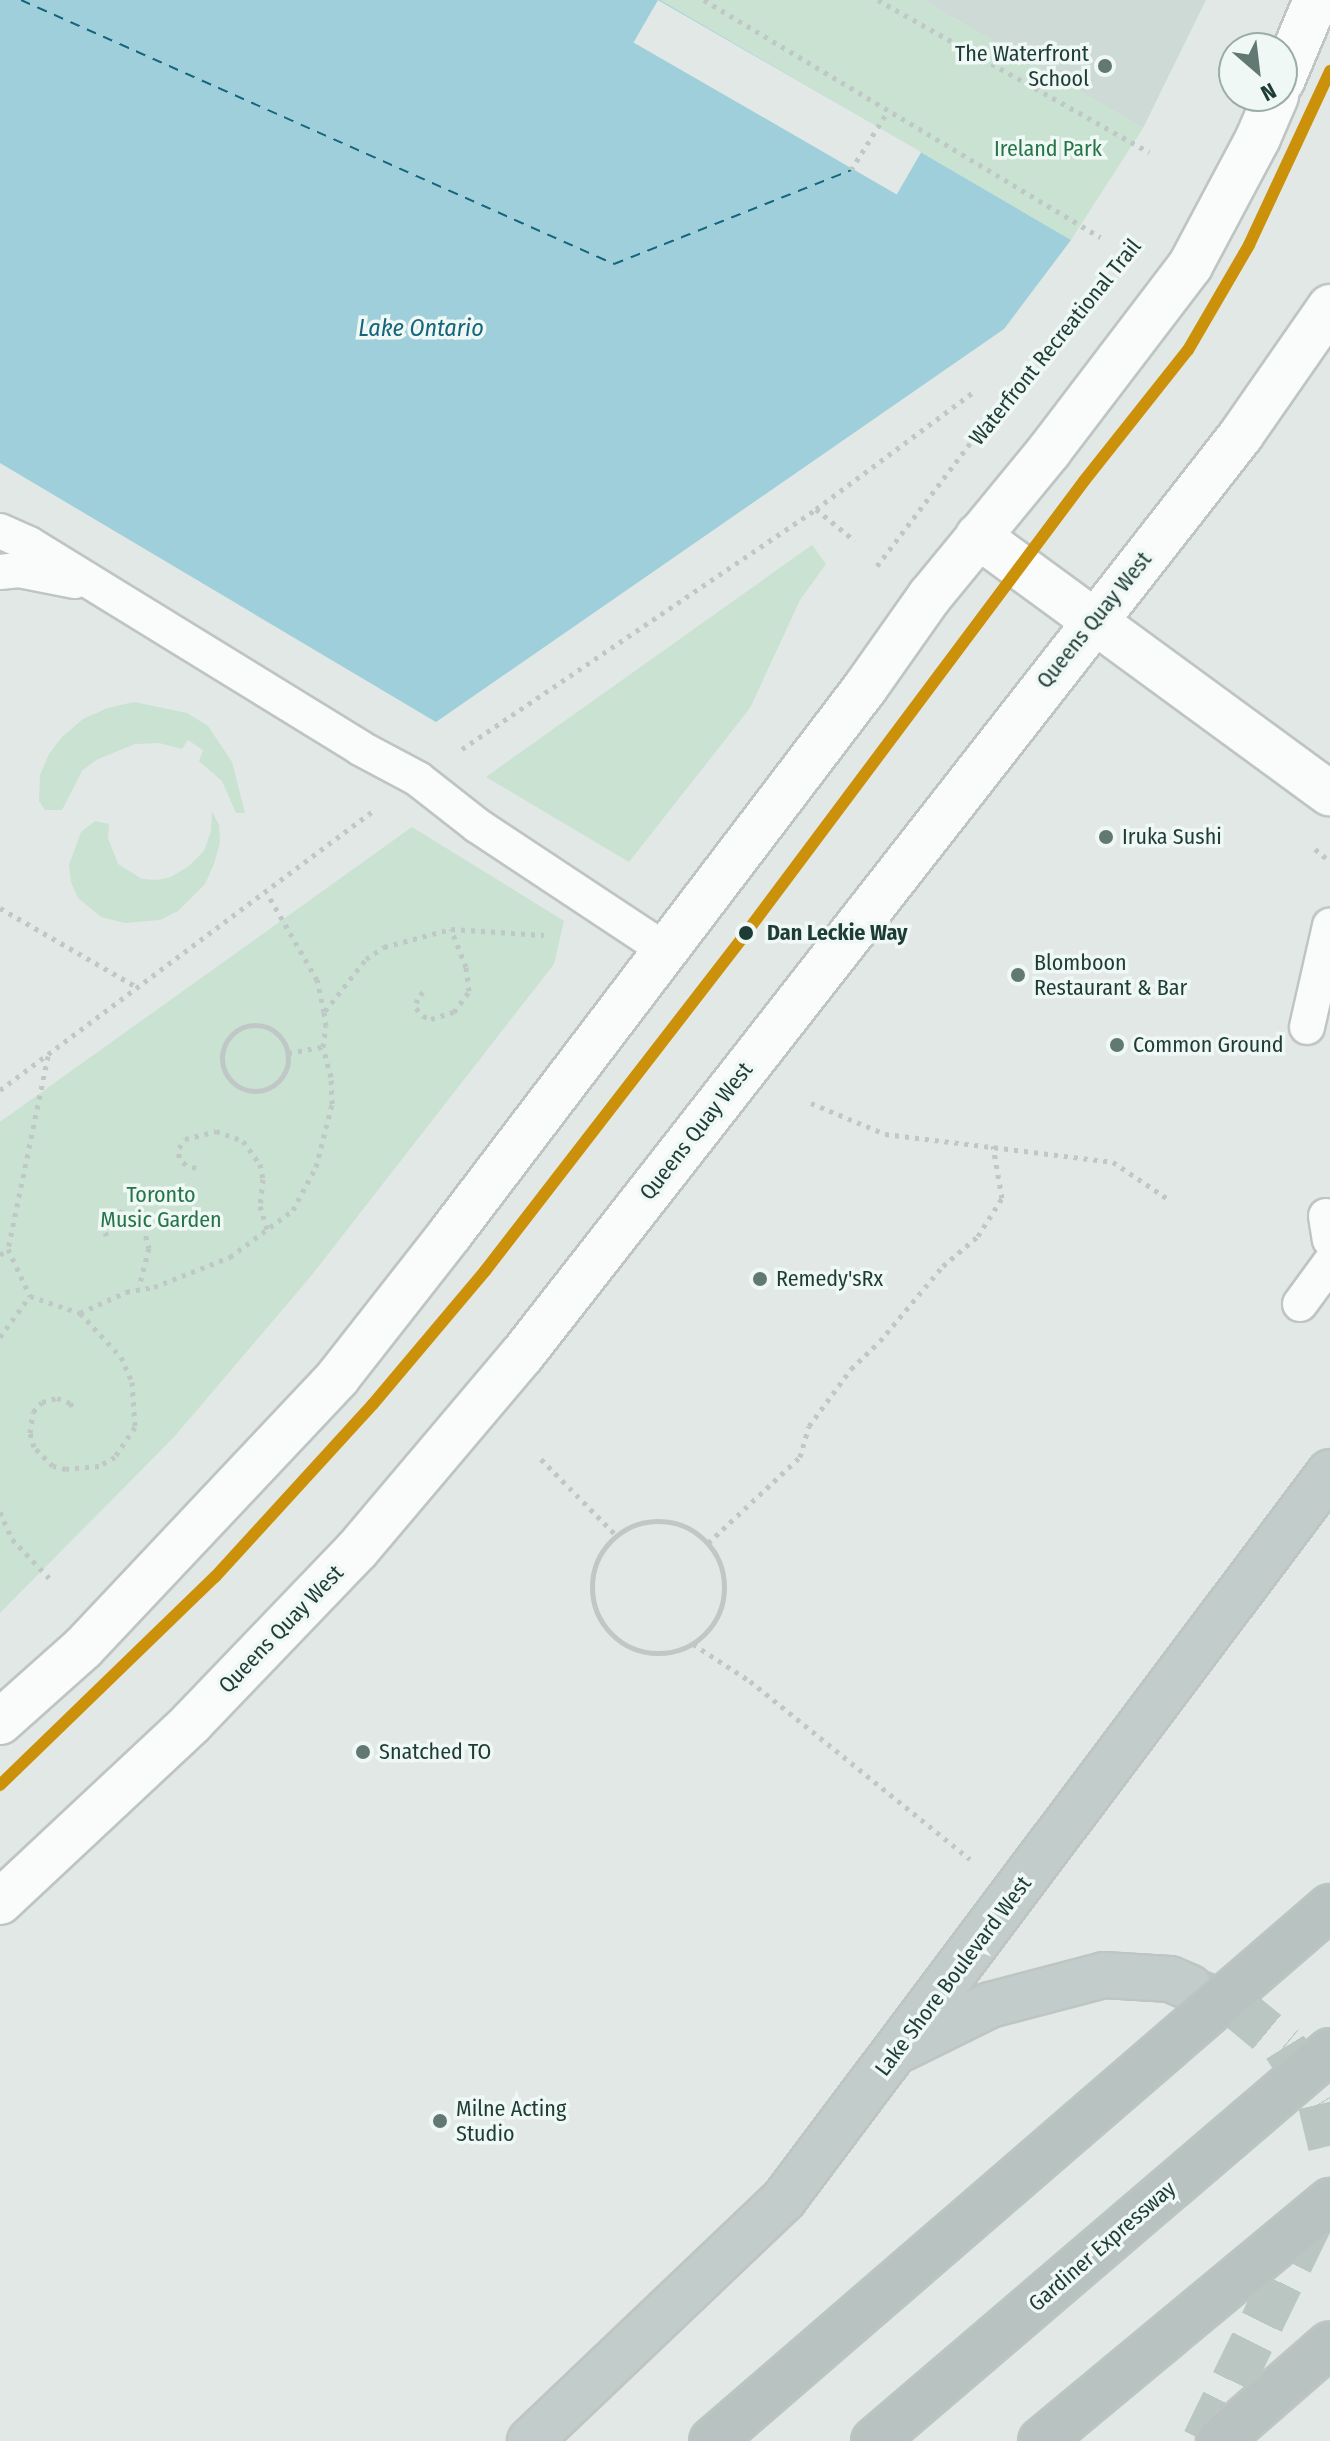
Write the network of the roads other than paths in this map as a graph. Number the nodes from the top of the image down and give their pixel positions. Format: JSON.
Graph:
{"nodes":[{"id":1,"x":1316,"y":0,"type":"edge"},
{"id":2,"x":1298,"y":43,"type":"edge"},
{"id":3,"x":1269,"y":112,"type":"edge"},
{"id":4,"x":1330,"y":307,"type":"edge"},
{"id":5,"x":0,"y":531,"type":"edge"},
{"id":6,"x":978,"y":536,"type":"junction"},
{"id":7,"x":0,"y":572,"type":"edge"},
{"id":8,"x":95,"y":585,"type":"junction"},
{"id":9,"x":1094,"y":621,"type":"junction"},
{"id":10,"x":1330,"y":794,"type":"edge"},
{"id":11,"x":1330,"y":926,"type":"edge"},
{"id":12,"x":665,"y":950,"type":"junction"},
{"id":13,"x":1324,"y":984,"type":"edge"},
{"id":14,"x":1307,"y":1027,"type":"dead end"},
{"id":15,"x":1330,"y":1263,"type":"edge"},
{"id":16,"x":1300,"y":1304,"type":"dead end"},
{"id":17,"x":1330,"y":1472,"type":"edge"},
{"id":18,"x":0,"y":1722,"type":"edge"},
{"id":19,"x":0,"y":1902,"type":"edge"},
{"id":20,"x":1330,"y":1907,"type":"edge"},
{"id":21,"x":1189,"y":1987,"type":"tunnel mouth"},
{"id":22,"x":1330,"y":2051,"type":"edge"},
{"id":23,"x":895,"y":2052,"type":"junction"},
{"id":24,"x":1330,"y":2201,"type":"edge"},
{"id":25,"x":1330,"y":2344,"type":"edge"},
{"id":26,"x":530,"y":2441,"type":"edge"},
{"id":27,"x":712,"y":2441,"type":"edge"},
{"id":28,"x":874,"y":2441,"type":"edge"},
{"id":29,"x":1041,"y":2441,"type":"edge"},
{"id":30,"x":1219,"y":2441,"type":"edge"}],
"edges":[{"from":1,"to":2,"type":"street"},
{"from":3,"to":6,"type":"street"},
{"from":4,"to":9,"type":"street","name":"Queens Quay West"},
{"from":5,"to":8,"type":"lane"},
{"from":6,"to":9,"type":"street"},
{"from":6,"to":12,"type":"street"},
{"from":7,"to":8,"type":"lane"},
{"from":8,"to":12,"type":"lane"},
{"from":9,"to":10,"type":"street"},
{"from":9,"to":19,"type":"street","name":"Queens Quay West"},
{"from":11,"to":13,"type":"lane"},
{"from":12,"to":18,"type":"street"},
{"from":13,"to":14,"type":"lane"},
{"from":15,"to":16,"type":"lane"},
{"from":17,"to":23,"type":"highway","name":"Lake Shore Boulevard West"},
{"from":20,"to":27,"type":"highway","bridge":true},
{"from":21,"to":23,"type":"highway"},
{"from":22,"to":28,"type":"highway","name":"Gardiner Expressway","bridge":true},
{"from":23,"to":26,"type":"highway","name":"Lake Shore Boulevard West"},
{"from":24,"to":29,"type":"highway","bridge":true},
{"from":25,"to":30,"type":"highway"}]}
